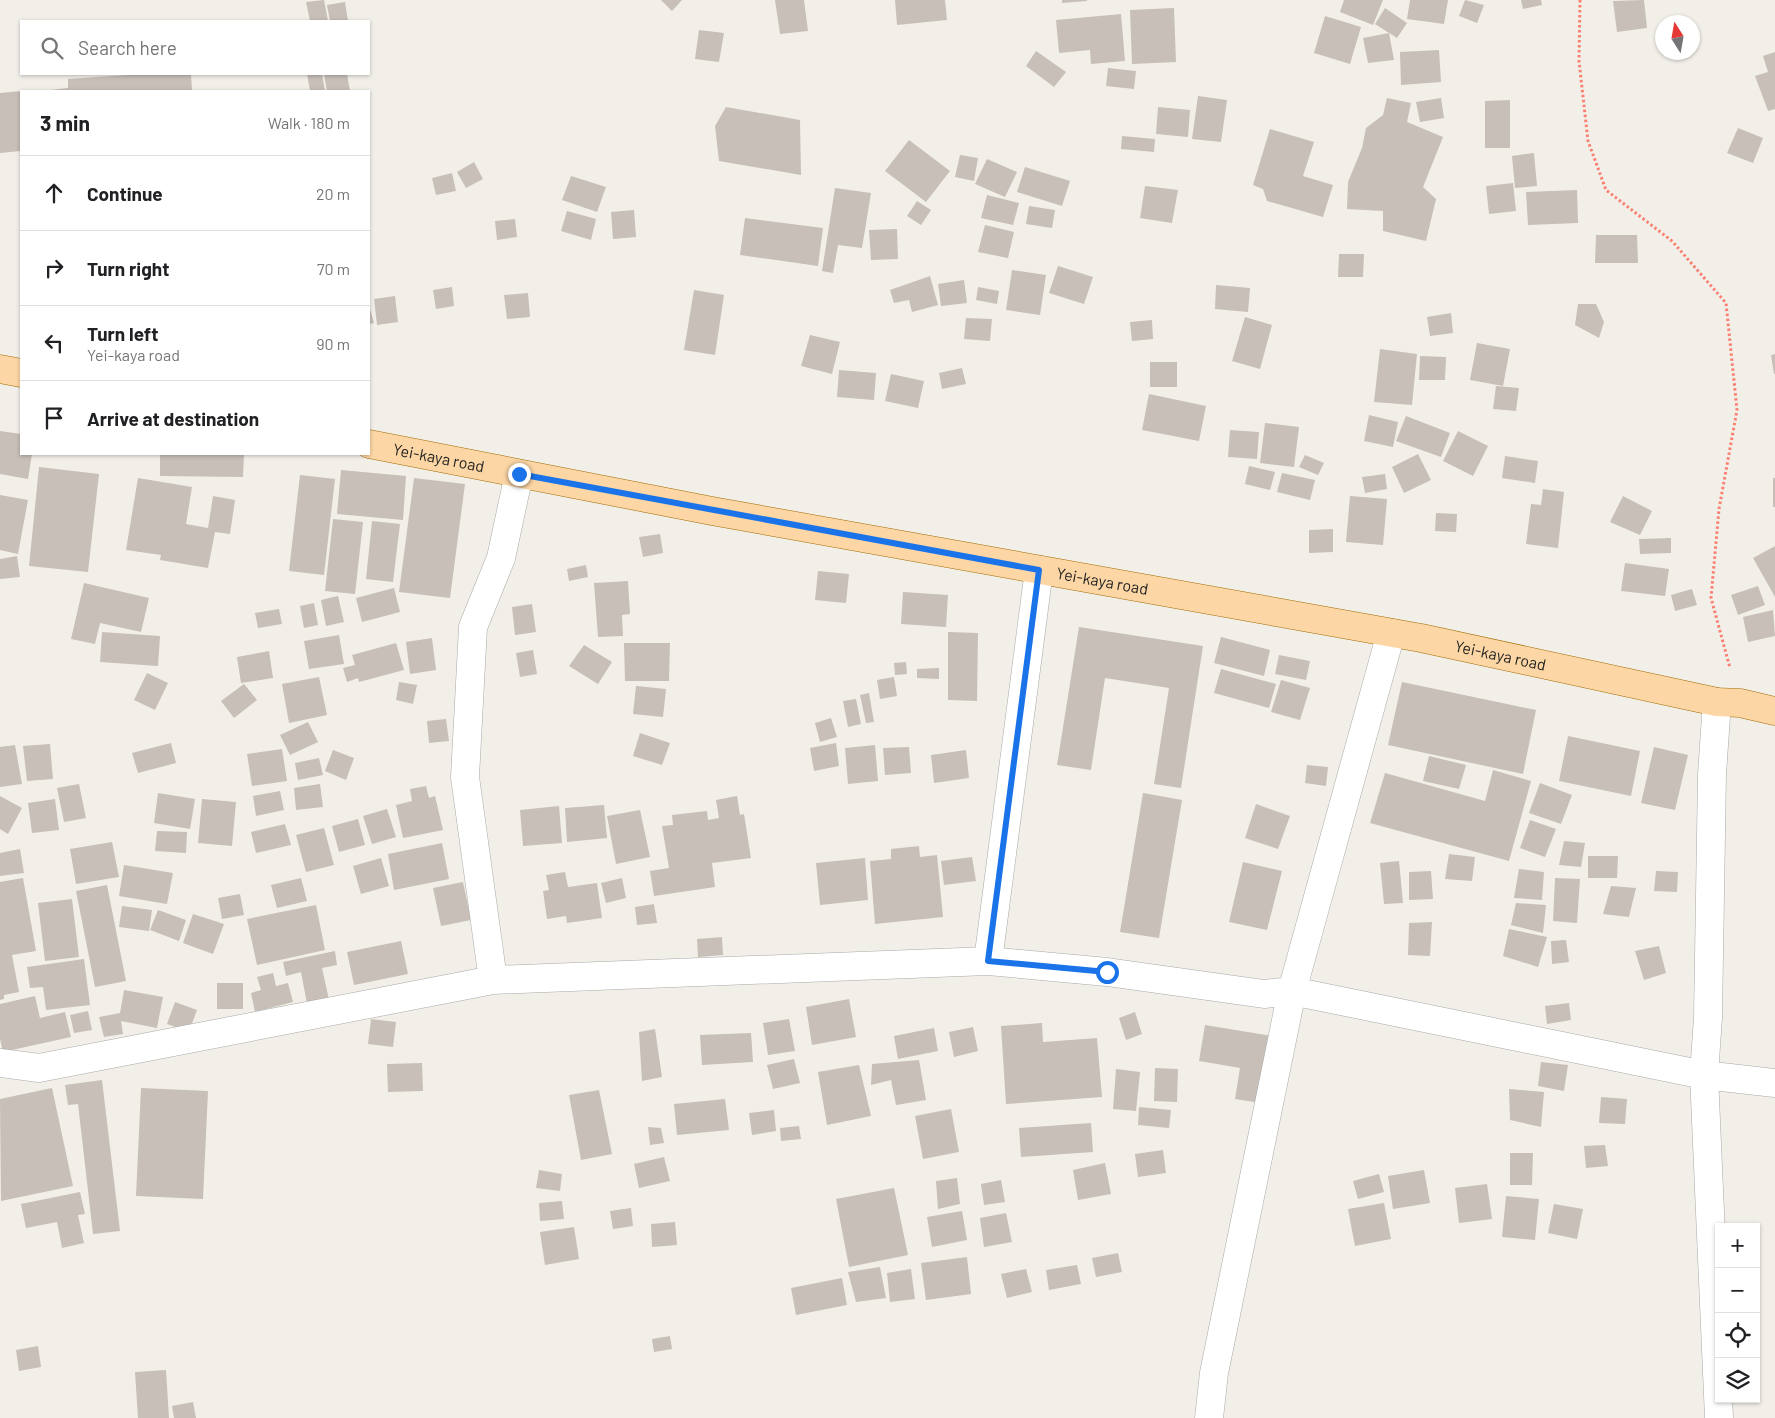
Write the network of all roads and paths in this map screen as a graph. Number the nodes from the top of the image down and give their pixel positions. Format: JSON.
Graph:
{"nodes":[{"id":1,"x":1580,"y":0,"type":"edge"},
{"id":2,"x":0,"y":369,"type":"edge"},
{"id":3,"x":20,"y":373,"type":"edge"},
{"id":4,"x":370,"y":444,"type":"edge"},
{"id":5,"x":519,"y":474,"type":"junction"},
{"id":6,"x":1039,"y":570,"type":"junction"},
{"id":7,"x":1391,"y":633,"type":"junction"},
{"id":8,"x":1729,"y":703,"type":"junction"},
{"id":9,"x":1775,"y":711,"type":"edge"},
{"id":10,"x":988,"y":961,"type":"junction"},
{"id":11,"x":493,"y":980,"type":"junction"},
{"id":12,"x":1292,"y":991,"type":"junction"},
{"id":13,"x":0,"y":1063,"type":"edge"},
{"id":14,"x":1704,"y":1075,"type":"junction"},
{"id":15,"x":1775,"y":1083,"type":"edge"},
{"id":16,"x":1209,"y":1418,"type":"edge"},
{"id":17,"x":1719,"y":1418,"type":"edge"}],
"edges":[{"from":1,"to":8,"type":"path"},
{"from":2,"to":3,"type":"main road"},
{"from":4,"to":5,"type":"main road","name":"Yei-kaya road"},
{"from":5,"to":6,"type":"main road","name":"Yei-kaya road"},
{"from":5,"to":11,"type":"street"},
{"from":6,"to":7,"type":"main road","name":"Yei-kaya road"},
{"from":6,"to":10,"type":"street"},
{"from":7,"to":8,"type":"main road","name":"Yei-kaya road"},
{"from":7,"to":12,"type":"street"},
{"from":8,"to":9,"type":"main road","name":"Yei-kaya road"},
{"from":8,"to":14,"type":"street"},
{"from":10,"to":11,"type":"street"},
{"from":10,"to":12,"type":"street"},
{"from":11,"to":13,"type":"street"},
{"from":12,"to":14,"type":"street"},
{"from":12,"to":16,"type":"street"},
{"from":14,"to":15,"type":"street"},
{"from":14,"to":17,"type":"street"}]}
